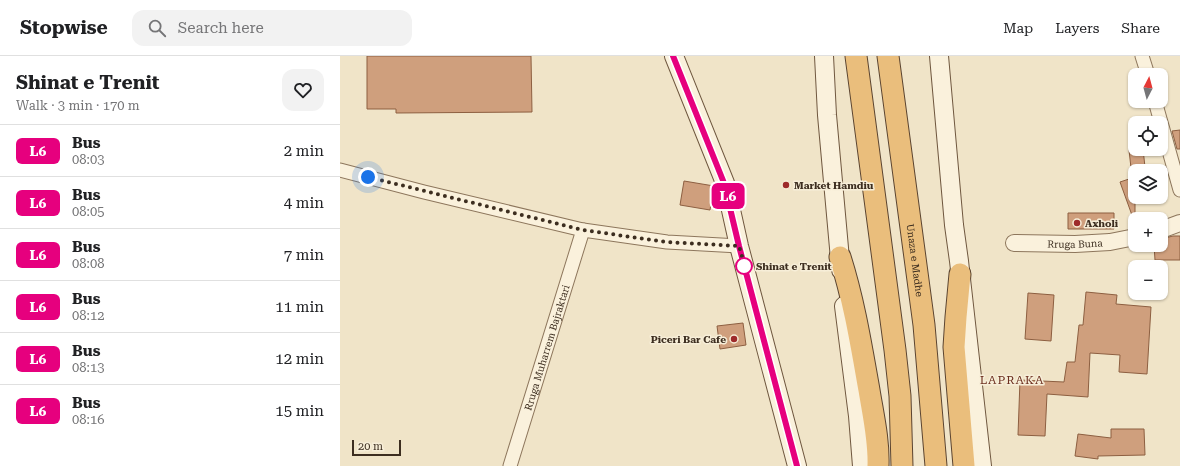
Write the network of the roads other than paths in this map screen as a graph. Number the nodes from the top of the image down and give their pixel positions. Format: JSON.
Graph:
{"nodes":[{"id":1,"x":674,"y":56,"type":"edge"},
{"id":2,"x":824,"y":56,"type":"edge"},
{"id":3,"x":856,"y":56,"type":"edge"},
{"id":4,"x":888,"y":56,"type":"edge"},
{"id":5,"x":939,"y":56,"type":"edge"},
{"id":6,"x":1142,"y":56,"type":"edge"},
{"id":7,"x":1146,"y":68,"type":"edge"},
{"id":8,"x":1157,"y":108,"type":"edge"},
{"id":9,"x":340,"y":170,"type":"edge"},
{"id":10,"x":1180,"y":190,"type":"edge"},
{"id":11,"x":1180,"y":223,"type":"edge"},
{"id":12,"x":1168,"y":227,"type":"edge"},
{"id":13,"x":583,"y":230,"type":"junction"},
{"id":14,"x":1128,"y":238,"type":"edge"},
{"id":15,"x":1014,"y":244,"type":"dead end"},
{"id":16,"x":739,"y":246,"type":"junction"},
{"id":17,"x":840,"y":258,"type":"junction"},
{"id":18,"x":960,"y":274,"type":"junction"},
{"id":19,"x":510,"y":466,"type":"edge"},
{"id":20,"x":797,"y":466,"type":"edge"},
{"id":21,"x":862,"y":466,"type":"edge"},
{"id":22,"x":878,"y":466,"type":"edge"},
{"id":23,"x":902,"y":466,"type":"edge"},
{"id":24,"x":936,"y":466,"type":"edge"},
{"id":25,"x":964,"y":466,"type":"edge"},
{"id":26,"x":982,"y":466,"type":"edge"}],
"edges":[{"from":1,"to":16,"type":"main road"},
{"from":2,"to":17,"type":"main road"},
{"from":3,"to":23,"type":"highway"},
{"from":4,"to":24,"type":"highway","name":"Unaza e Madhe"},
{"from":5,"to":18,"type":"main road"},
{"from":6,"to":7,"type":"street"},
{"from":8,"to":10,"type":"street"},
{"from":9,"to":13,"type":"street"},
{"from":11,"to":12,"type":"street"},
{"from":13,"to":16,"type":"street"},
{"from":13,"to":19,"type":"street","name":"Rruga Muharrem Bajraktari"},
{"from":14,"to":15,"type":"street","name":"Rruga Buna"},
{"from":16,"to":20,"type":"main road"},
{"from":17,"to":21,"type":"main road"},
{"from":17,"to":22,"type":"highway"},
{"from":18,"to":25,"type":"highway"},
{"from":18,"to":26,"type":"main road"}]}
